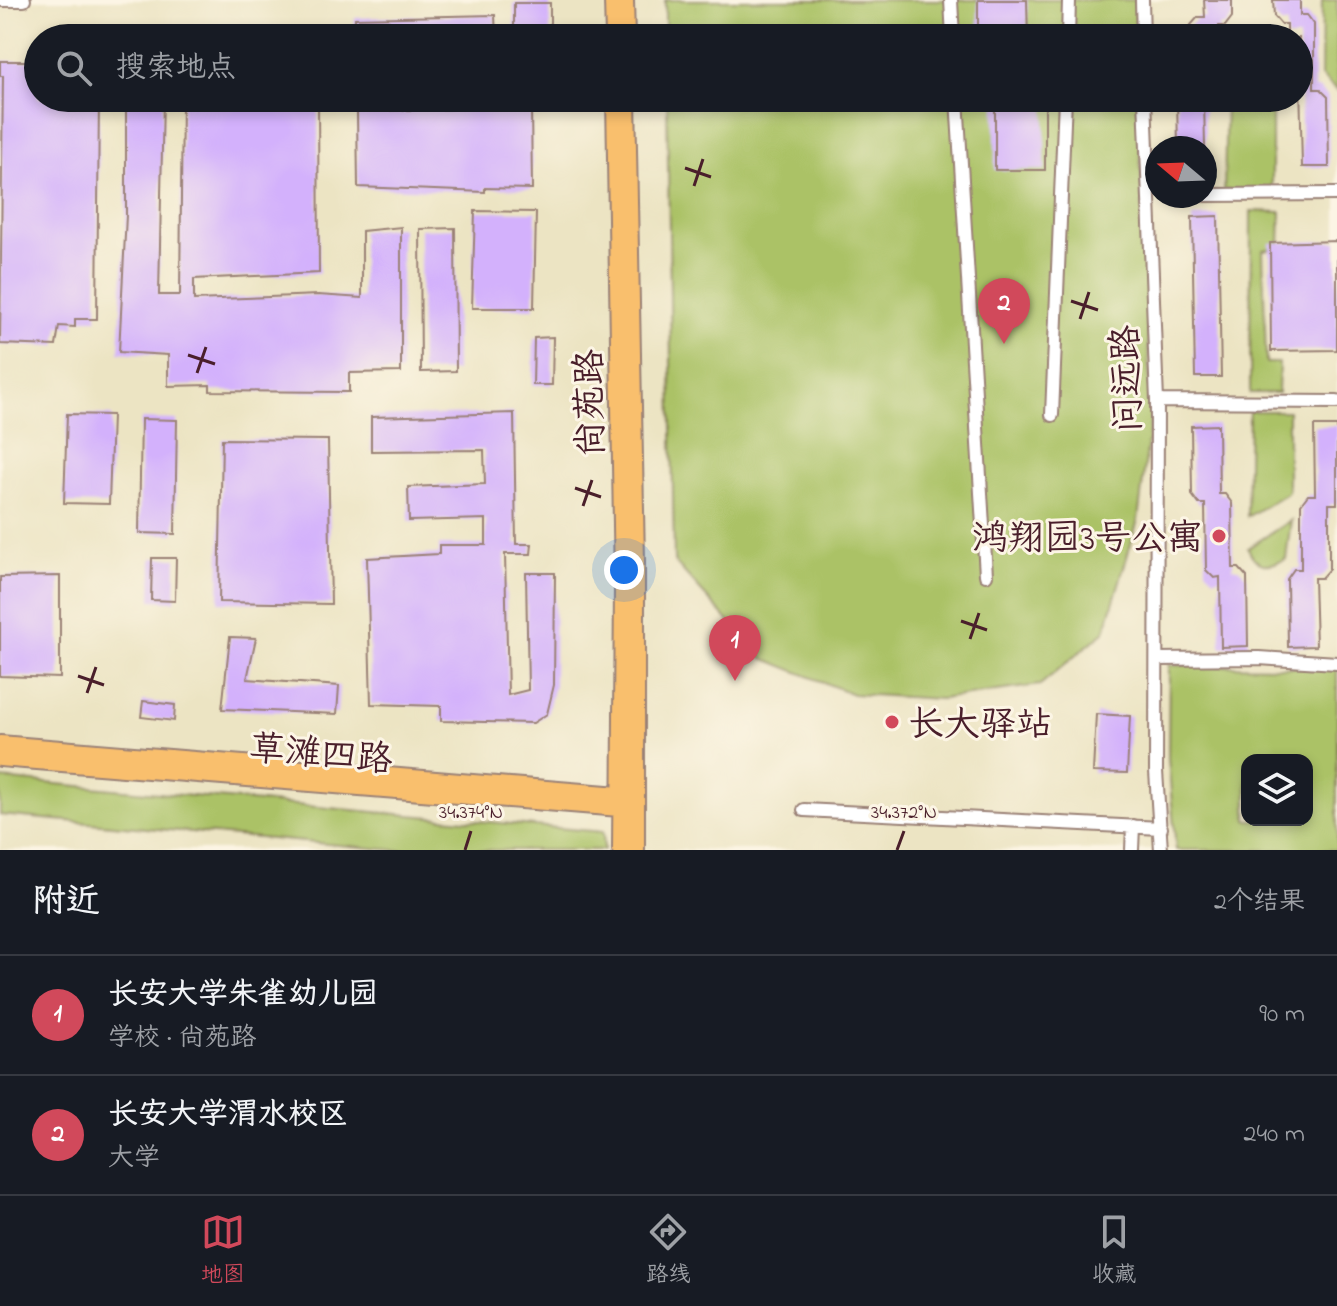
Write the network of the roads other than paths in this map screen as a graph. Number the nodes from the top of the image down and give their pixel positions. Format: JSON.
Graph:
{"nodes":[{"id":1,"x":0,"y":0,"type":"edge"},
{"id":2,"x":24,"y":0,"type":"edge"},
{"id":3,"x":613,"y":0,"type":"edge"},
{"id":4,"x":625,"y":0,"type":"edge"},
{"id":5,"x":951,"y":0,"type":"edge"},
{"id":6,"x":1069,"y":0,"type":"edge"},
{"id":7,"x":1142,"y":0,"type":"edge"},
{"id":8,"x":614,"y":24,"type":"edge"},
{"id":9,"x":626,"y":24,"type":"edge"},
{"id":10,"x":952,"y":24,"type":"edge"},
{"id":11,"x":1068,"y":24,"type":"edge"},
{"id":12,"x":1143,"y":24,"type":"edge"},
{"id":13,"x":615,"y":112,"type":"edge"},
{"id":14,"x":627,"y":112,"type":"edge"},
{"id":15,"x":958,"y":112,"type":"edge"},
{"id":16,"x":1064,"y":112,"type":"edge"},
{"id":17,"x":1146,"y":112,"type":"edge"},
{"id":18,"x":1148,"y":136,"type":"edge"},
{"id":19,"x":1337,"y":194,"type":"edge"},
{"id":20,"x":1217,"y":195,"type":"edge"},
{"id":21,"x":1152,"y":208,"type":"edge"},
{"id":22,"x":1157,"y":401,"type":"junction"},
{"id":23,"x":1337,"y":402,"type":"edge"},
{"id":24,"x":1052,"y":415,"type":"dead end"},
{"id":25,"x":986,"y":575,"type":"dead end"},
{"id":26,"x":1157,"y":659,"type":"junction"},
{"id":27,"x":1337,"y":663,"type":"edge"},
{"id":28,"x":0,"y":744,"type":"edge"},
{"id":29,"x":0,"y":758,"type":"edge"},
{"id":30,"x":629,"y":802,"type":"junction"},
{"id":31,"x":804,"y":810,"type":"dead end"},
{"id":32,"x":1133,"y":826,"type":"junction"},
{"id":33,"x":1161,"y":828,"type":"junction"},
{"id":34,"x":621,"y":850,"type":"edge"},
{"id":35,"x":636,"y":850,"type":"edge"},
{"id":36,"x":1132,"y":850,"type":"edge"},
{"id":37,"x":1161,"y":850,"type":"edge"}],
"edges":[{"from":1,"to":2,"type":"street"},
{"from":3,"to":8,"type":"main road"},
{"from":4,"to":9,"type":"main road"},
{"from":5,"to":10,"type":"street"},
{"from":6,"to":11,"type":"street"},
{"from":7,"to":12,"type":"street"},
{"from":13,"to":30,"type":"main road","name":"尚苑路"},
{"from":14,"to":30,"type":"main road","name":"尚苑路"},
{"from":15,"to":25,"type":"street"},
{"from":16,"to":24,"type":"street"},
{"from":17,"to":18,"type":"street","name":"问远路"},
{"from":19,"to":20,"type":"street"},
{"from":21,"to":22,"type":"street","name":"问远路"},
{"from":22,"to":23,"type":"street"},
{"from":22,"to":26,"type":"street","name":"问远路"},
{"from":26,"to":27,"type":"street"},
{"from":26,"to":33,"type":"street","name":"问远路"},
{"from":28,"to":30,"type":"main road","name":"草滩四路"},
{"from":29,"to":30,"type":"main road","name":"草滩四路"},
{"from":30,"to":34,"type":"main road","name":"尚苑路"},
{"from":30,"to":35,"type":"main road","name":"尚苑路"},
{"from":31,"to":32,"type":"street"},
{"from":32,"to":33,"type":"street"},
{"from":32,"to":36,"type":"street"},
{"from":33,"to":37,"type":"street","name":"问远路"}]}
